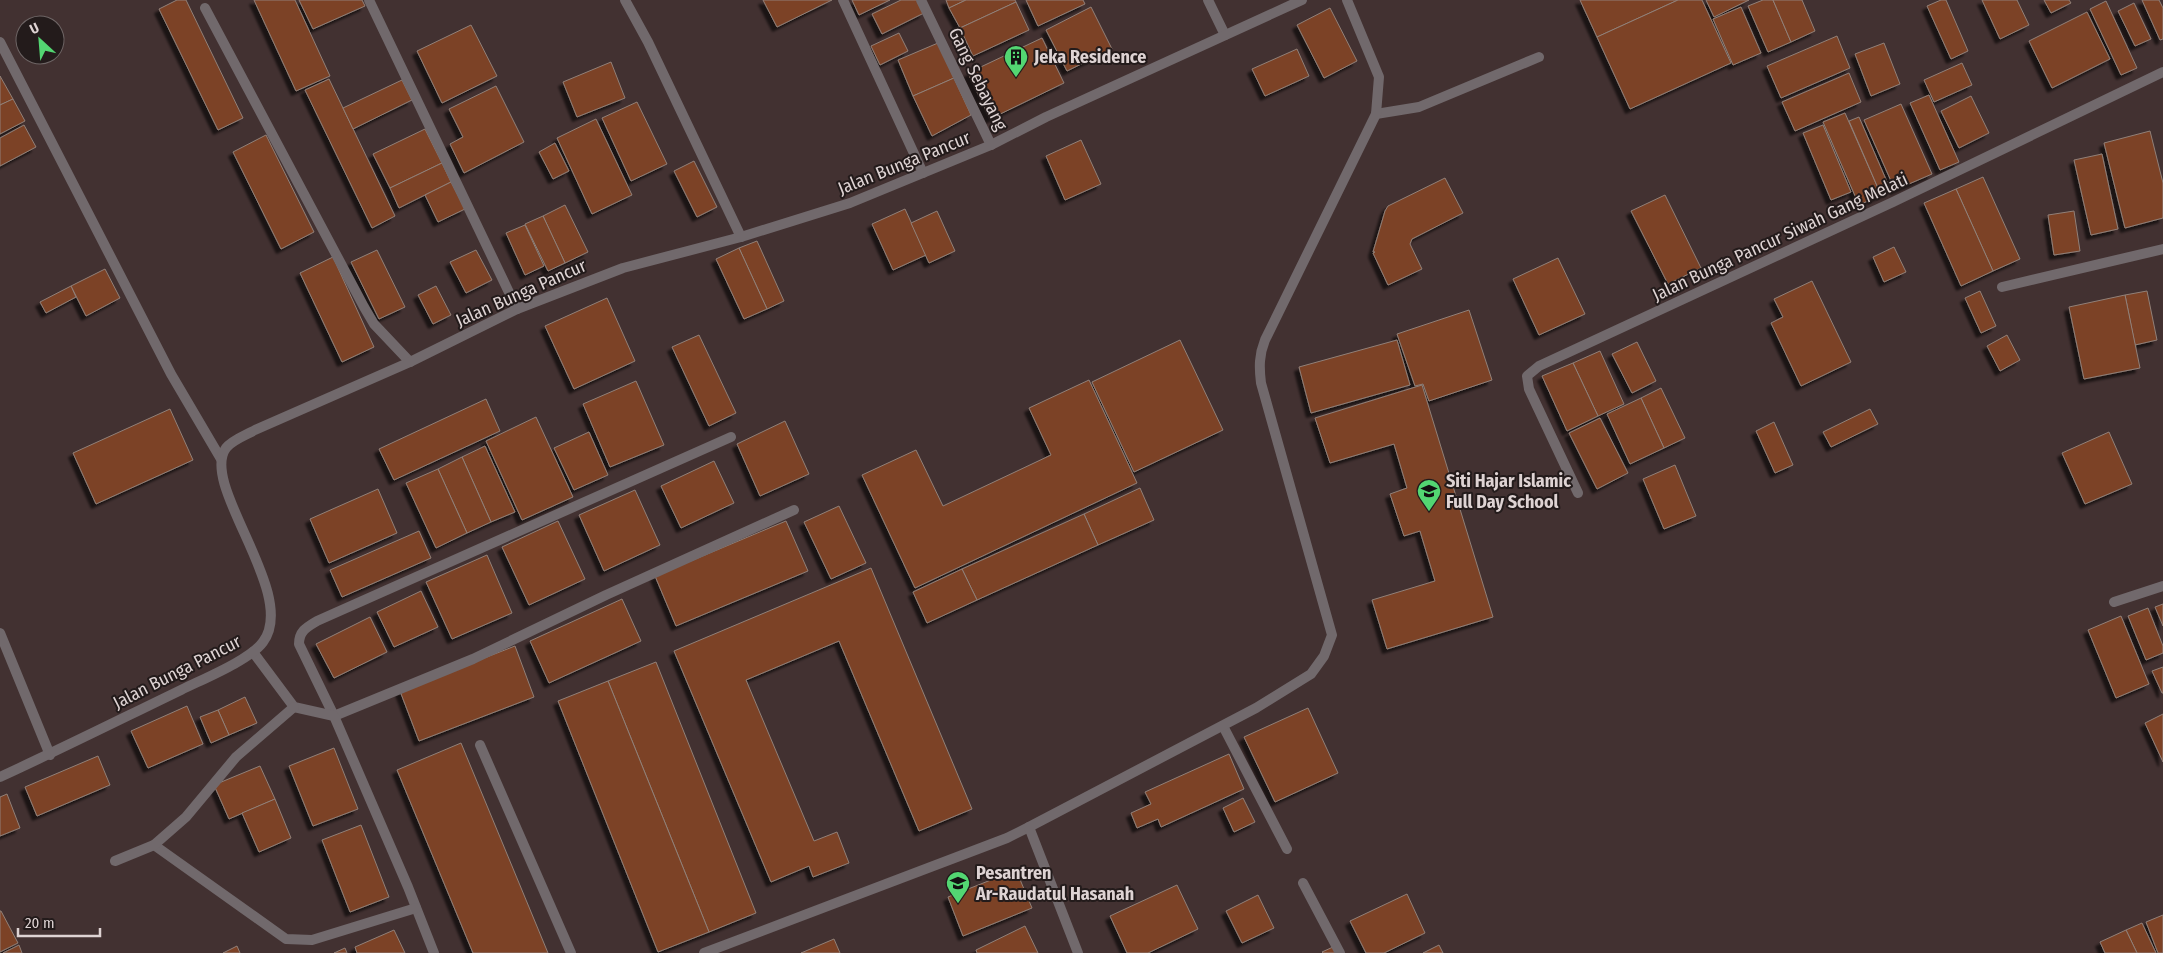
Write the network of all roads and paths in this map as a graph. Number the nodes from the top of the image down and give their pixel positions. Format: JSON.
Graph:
{"nodes":[{"id":1,"x":369,"y":0,"type":"edge"},
{"id":2,"x":625,"y":0,"type":"edge"},
{"id":3,"x":843,"y":0,"type":"edge"},
{"id":4,"x":922,"y":0,"type":"edge"},
{"id":5,"x":1208,"y":0,"type":"edge"},
{"id":6,"x":1302,"y":0,"type":"edge"},
{"id":7,"x":1347,"y":0,"type":"edge"},
{"id":8,"x":205,"y":8,"type":"dead end"},
{"id":9,"x":1224,"y":36,"type":"junction"},
{"id":10,"x":0,"y":42,"type":"edge"},
{"id":11,"x":1539,"y":57,"type":"dead end"},
{"id":12,"x":2163,"y":72,"type":"edge"},
{"id":13,"x":1376,"y":114,"type":"junction"},
{"id":14,"x":991,"y":145,"type":"junction"},
{"id":15,"x":923,"y":173,"type":"junction"},
{"id":16,"x":741,"y":237,"type":"junction"},
{"id":17,"x":2163,"y":249,"type":"edge"},
{"id":18,"x":2002,"y":287,"type":"dead end"},
{"id":19,"x":518,"y":309,"type":"junction"},
{"id":20,"x":410,"y":362,"type":"junction"},
{"id":21,"x":732,"y":437,"type":"dead end"},
{"id":22,"x":221,"y":459,"type":"junction"},
{"id":23,"x":1578,"y":493,"type":"dead end"},
{"id":24,"x":794,"y":510,"type":"dead end"},
{"id":25,"x":2163,"y":586,"type":"edge"},
{"id":26,"x":2114,"y":602,"type":"dead end"},
{"id":27,"x":0,"y":633,"type":"edge"},
{"id":28,"x":253,"y":652,"type":"junction"},
{"id":29,"x":294,"y":707,"type":"junction"},
{"id":30,"x":334,"y":716,"type":"junction"},
{"id":31,"x":1223,"y":726,"type":"junction"},
{"id":32,"x":480,"y":745,"type":"dead end"},
{"id":33,"x":50,"y":755,"type":"junction"},
{"id":34,"x":0,"y":777,"type":"edge"},
{"id":35,"x":1029,"y":827,"type":"junction"},
{"id":36,"x":154,"y":844,"type":"junction"},
{"id":37,"x":1287,"y":850,"type":"dead end"},
{"id":38,"x":115,"y":860,"type":"dead end"},
{"id":39,"x":1303,"y":884,"type":"dead end"},
{"id":40,"x":416,"y":908,"type":"junction"},
{"id":41,"x":434,"y":953,"type":"edge"},
{"id":42,"x":571,"y":953,"type":"edge"},
{"id":43,"x":704,"y":953,"type":"edge"},
{"id":44,"x":1078,"y":953,"type":"edge"},
{"id":45,"x":1340,"y":953,"type":"edge"}],
"edges":[{"from":1,"to":19,"type":"street"},
{"from":2,"to":16,"type":"street"},
{"from":3,"to":15,"type":"street"},
{"from":4,"to":14,"type":"street","name":"Gang Sebayang"},
{"from":5,"to":9,"type":"street"},
{"from":6,"to":9,"type":"street","name":"Jalan Bunga Pancur"},
{"from":7,"to":13,"type":"street"},
{"from":8,"to":20,"type":"street"},
{"from":9,"to":14,"type":"street","name":"Jalan Bunga Pancur"},
{"from":10,"to":22,"type":"street"},
{"from":11,"to":13,"type":"street"},
{"from":12,"to":23,"type":"street","name":"Jalan Bunga Pancur Siwah Gang Melati"},
{"from":13,"to":31,"type":"street"},
{"from":14,"to":15,"type":"street","name":"Jalan Bunga Pancur"},
{"from":15,"to":16,"type":"street","name":"Jalan Bunga Pancur"},
{"from":16,"to":19,"type":"street","name":"Jalan Bunga Pancur"},
{"from":17,"to":18,"type":"street"},
{"from":19,"to":20,"type":"street","name":"Jalan Bunga Pancur"},
{"from":20,"to":22,"type":"street","name":"Jalan Bunga Pancur"},
{"from":21,"to":30,"type":"street"},
{"from":22,"to":28,"type":"street","name":"Jalan Bunga Pancur"},
{"from":24,"to":30,"type":"street"},
{"from":25,"to":26,"type":"street"},
{"from":27,"to":33,"type":"street"},
{"from":28,"to":29,"type":"street"},
{"from":28,"to":33,"type":"street","name":"Jalan Bunga Pancur"},
{"from":29,"to":30,"type":"street"},
{"from":29,"to":36,"type":"street"},
{"from":30,"to":40,"type":"street"},
{"from":31,"to":35,"type":"street"},
{"from":31,"to":37,"type":"street"},
{"from":32,"to":42,"type":"street"},
{"from":33,"to":34,"type":"street","name":"Jalan Bunga Pancur"},
{"from":35,"to":43,"type":"street"},
{"from":35,"to":44,"type":"street"},
{"from":36,"to":38,"type":"street"},
{"from":36,"to":40,"type":"street"},
{"from":39,"to":45,"type":"street"},
{"from":40,"to":41,"type":"street"}]}
